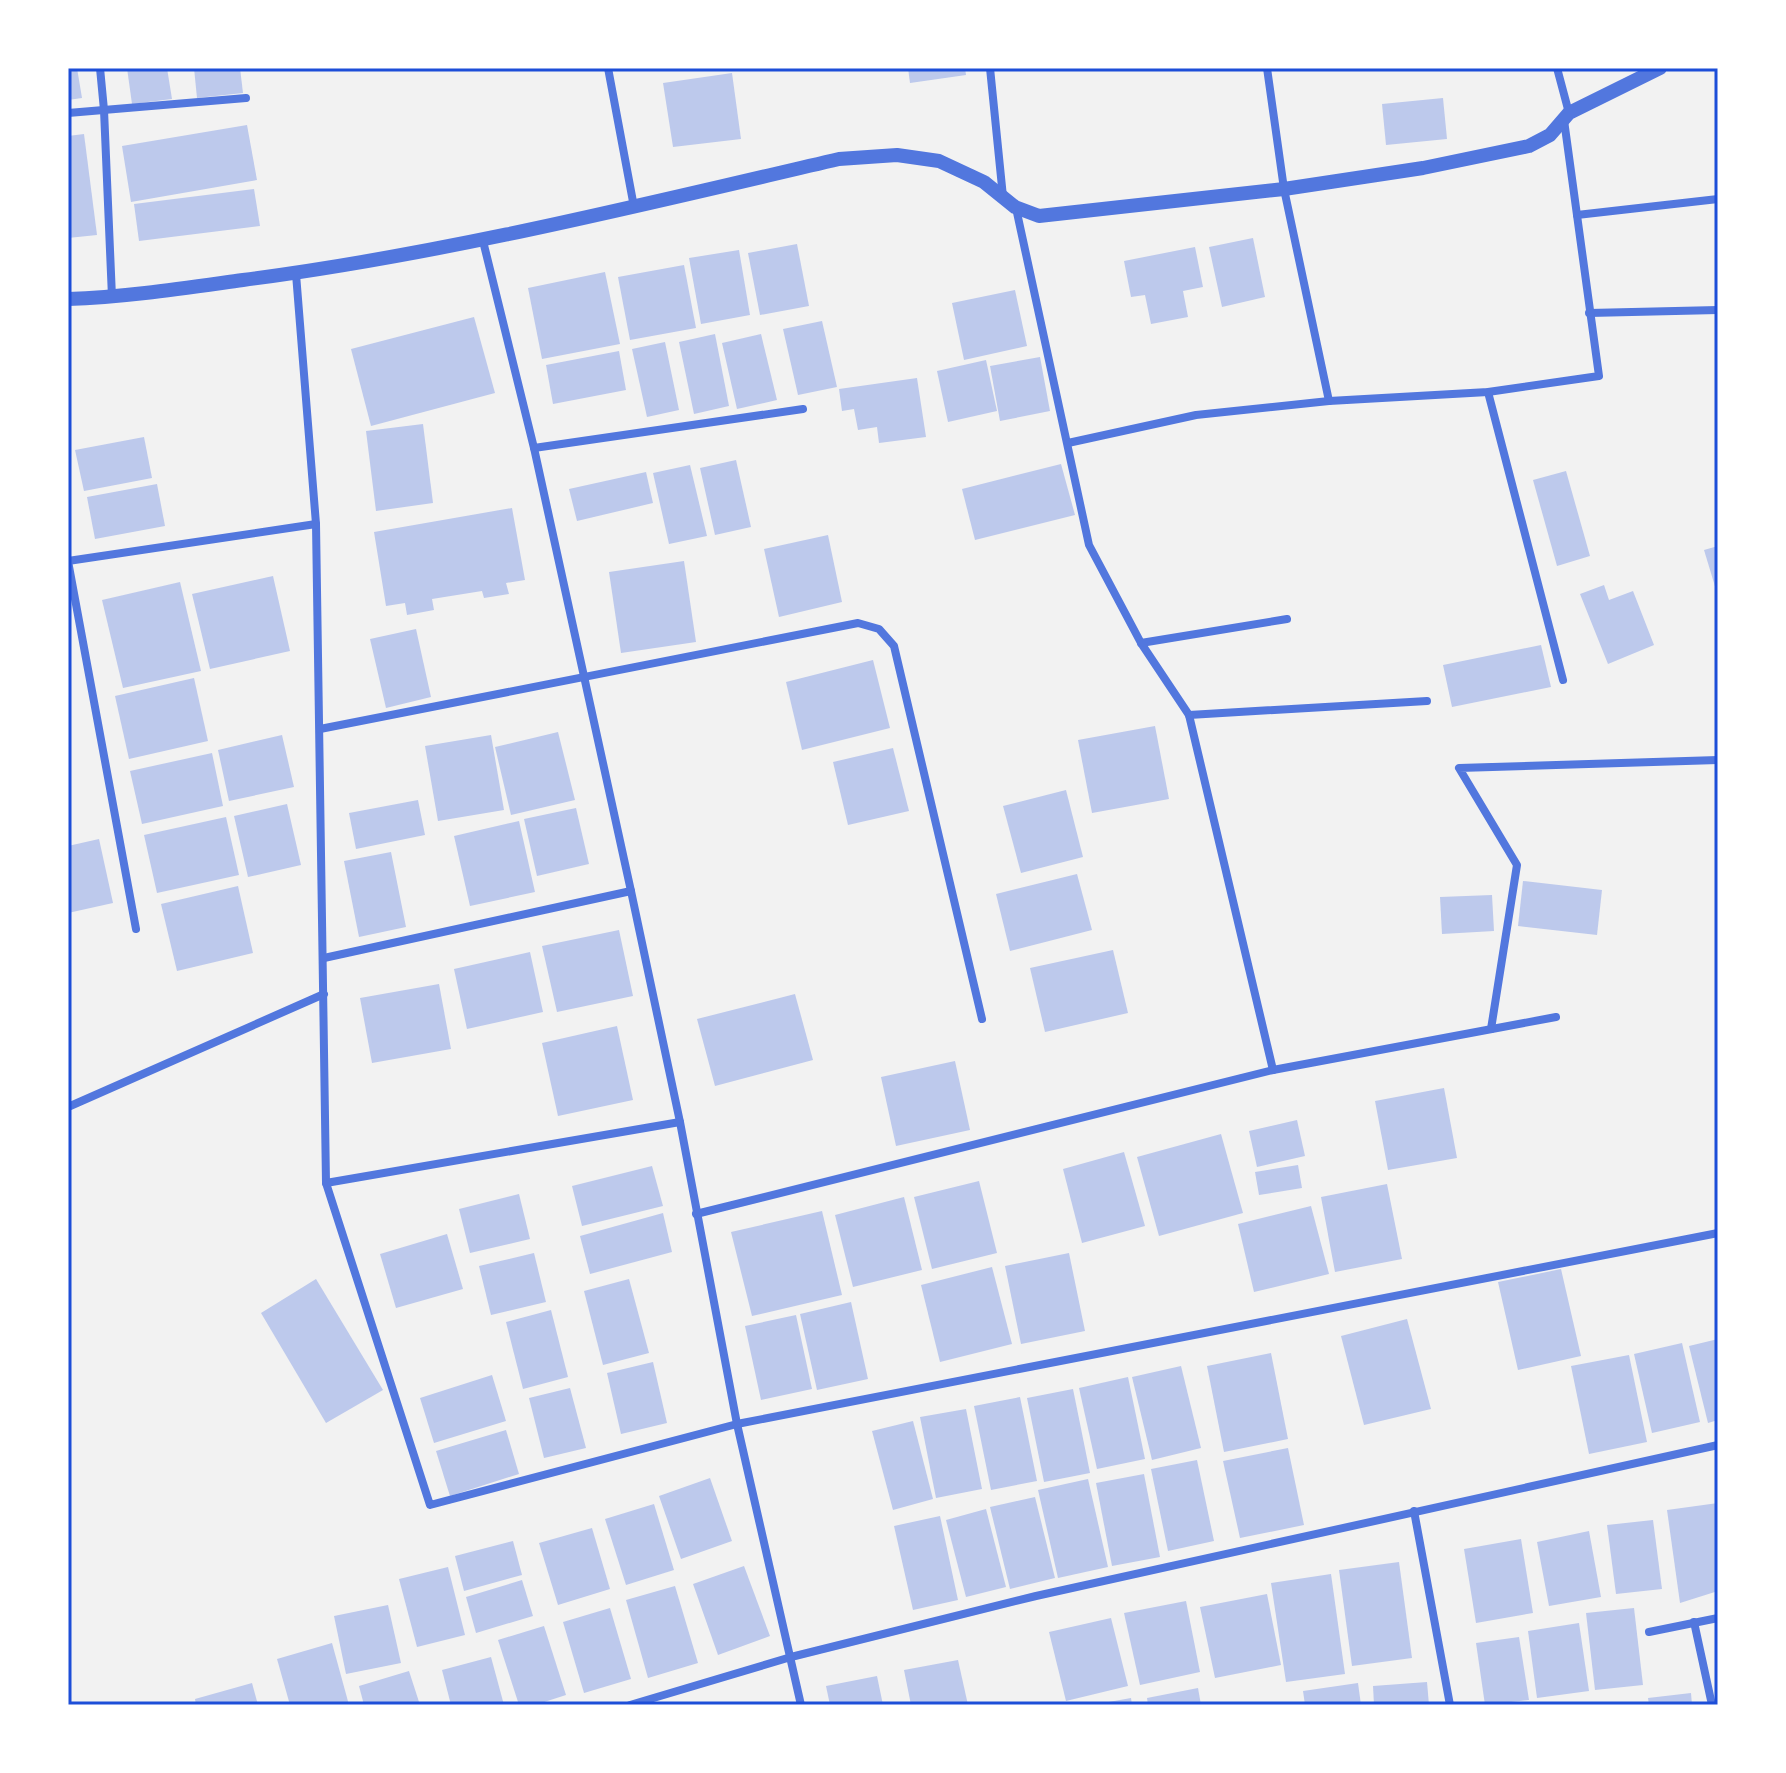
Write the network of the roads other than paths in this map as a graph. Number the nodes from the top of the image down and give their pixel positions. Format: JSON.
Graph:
{"nodes":[{"id":1,"x":100,"y":68,"type":"edge"},
{"id":2,"x":608,"y":68,"type":"edge"},
{"id":3,"x":990,"y":68,"type":"edge"},
{"id":4,"x":1267,"y":68,"type":"edge"},
{"id":5,"x":1557,"y":68,"type":"edge"},
{"id":6,"x":1660,"y":68,"type":"edge"},
{"id":7,"x":246,"y":98,"type":"dead end"},
{"id":8,"x":104,"y":110,"type":"junction"},
{"id":9,"x":68,"y":113,"type":"edge"},
{"id":10,"x":1566,"y":116,"type":"junction"},
{"id":11,"x":1284,"y":189,"type":"junction"},
{"id":12,"x":1718,"y":199,"type":"edge"},
{"id":13,"x":1009,"y":202,"type":"junction"},
{"id":14,"x":634,"y":207,"type":"junction"},
{"id":15,"x":1577,"y":215,"type":"junction"},
{"id":16,"x":483,"y":241,"type":"junction"},
{"id":17,"x":296,"y":274,"type":"junction"},
{"id":18,"x":112,"y":298,"type":"junction"},
{"id":19,"x":68,"y":299,"type":"edge"},
{"id":20,"x":1718,"y":310,"type":"edge"},
{"id":21,"x":1589,"y":313,"type":"junction"},
{"id":22,"x":1488,"y":392,"type":"junction"},
{"id":23,"x":1329,"y":401,"type":"junction"},
{"id":24,"x":803,"y":409,"type":"dead end"},
{"id":25,"x":1068,"y":443,"type":"junction"},
{"id":26,"x":534,"y":448,"type":"junction"},
{"id":27,"x":316,"y":524,"type":"junction"},
{"id":28,"x":68,"y":561,"type":"edge"},
{"id":29,"x":1287,"y":619,"type":"dead end"},
{"id":30,"x":1141,"y":643,"type":"junction"},
{"id":31,"x":583,"y":677,"type":"junction"},
{"id":32,"x":1563,"y":680,"type":"dead end"},
{"id":33,"x":1427,"y":701,"type":"dead end"},
{"id":34,"x":1189,"y":715,"type":"junction"},
{"id":35,"x":320,"y":729,"type":"junction"},
{"id":36,"x":1718,"y":760,"type":"edge"},
{"id":37,"x":631,"y":891,"type":"junction"},
{"id":38,"x":136,"y":929,"type":"dead end"},
{"id":39,"x":324,"y":958,"type":"junction"},
{"id":40,"x":324,"y":994,"type":"junction"},
{"id":41,"x":1556,"y":1017,"type":"dead end"},
{"id":42,"x":982,"y":1019,"type":"dead end"},
{"id":43,"x":1491,"y":1029,"type":"junction"},
{"id":44,"x":1273,"y":1070,"type":"junction"},
{"id":45,"x":68,"y":1107,"type":"edge"},
{"id":46,"x":680,"y":1122,"type":"junction"},
{"id":47,"x":326,"y":1183,"type":"junction"},
{"id":48,"x":696,"y":1214,"type":"junction"},
{"id":49,"x":1718,"y":1233,"type":"edge"},
{"id":50,"x":737,"y":1424,"type":"junction"},
{"id":51,"x":1718,"y":1445,"type":"edge"},
{"id":52,"x":1414,"y":1511,"type":"junction"},
{"id":53,"x":1718,"y":1618,"type":"edge"},
{"id":54,"x":1694,"y":1622,"type":"junction"},
{"id":55,"x":1649,"y":1632,"type":"dead end"},
{"id":56,"x":791,"y":1657,"type":"junction"},
{"id":57,"x":630,"y":1705,"type":"edge"},
{"id":58,"x":801,"y":1705,"type":"edge"},
{"id":59,"x":1450,"y":1705,"type":"edge"},
{"id":60,"x":1712,"y":1705,"type":"edge"}],
"edges":[{"from":1,"to":8,"type":"street"},
{"from":2,"to":14,"type":"street"},
{"from":3,"to":13,"type":"street"},
{"from":4,"to":11,"type":"street"},
{"from":5,"to":10,"type":"street"},
{"from":6,"to":10,"type":"street"},
{"from":7,"to":8,"type":"street"},
{"from":8,"to":9,"type":"street"},
{"from":8,"to":18,"type":"street"},
{"from":10,"to":11,"type":"street"},
{"from":10,"to":15,"type":"street"},
{"from":11,"to":13,"type":"street"},
{"from":11,"to":23,"type":"street"},
{"from":12,"to":15,"type":"street"},
{"from":13,"to":14,"type":"street"},
{"from":13,"to":25,"type":"street"},
{"from":14,"to":16,"type":"street"},
{"from":15,"to":21,"type":"street"},
{"from":16,"to":17,"type":"street"},
{"from":16,"to":26,"type":"street"},
{"from":17,"to":18,"type":"street"},
{"from":17,"to":27,"type":"street"},
{"from":18,"to":19,"type":"street"},
{"from":20,"to":21,"type":"street"},
{"from":21,"to":22,"type":"street"},
{"from":22,"to":23,"type":"street"},
{"from":22,"to":32,"type":"street"},
{"from":23,"to":25,"type":"street"},
{"from":24,"to":26,"type":"street"},
{"from":25,"to":30,"type":"street"},
{"from":26,"to":31,"type":"street"},
{"from":27,"to":28,"type":"street"},
{"from":27,"to":35,"type":"street"},
{"from":28,"to":38,"type":"street"},
{"from":29,"to":30,"type":"street"},
{"from":30,"to":34,"type":"street"},
{"from":31,"to":35,"type":"street"},
{"from":31,"to":37,"type":"street"},
{"from":31,"to":42,"type":"street"},
{"from":33,"to":34,"type":"street"},
{"from":34,"to":44,"type":"street"},
{"from":35,"to":39,"type":"street"},
{"from":36,"to":43,"type":"street"},
{"from":37,"to":39,"type":"street"},
{"from":37,"to":46,"type":"street"},
{"from":39,"to":40,"type":"street"},
{"from":40,"to":45,"type":"street"},
{"from":40,"to":47,"type":"street"},
{"from":41,"to":43,"type":"street"},
{"from":43,"to":44,"type":"street"},
{"from":44,"to":48,"type":"street"},
{"from":46,"to":47,"type":"street"},
{"from":46,"to":48,"type":"street"},
{"from":47,"to":50,"type":"street"},
{"from":48,"to":50,"type":"street"},
{"from":49,"to":50,"type":"street"},
{"from":50,"to":56,"type":"street"},
{"from":51,"to":52,"type":"street"},
{"from":52,"to":56,"type":"street"},
{"from":52,"to":59,"type":"street"},
{"from":53,"to":54,"type":"street"},
{"from":54,"to":55,"type":"street"},
{"from":54,"to":60,"type":"street"},
{"from":56,"to":57,"type":"street"},
{"from":56,"to":58,"type":"street"}]}
